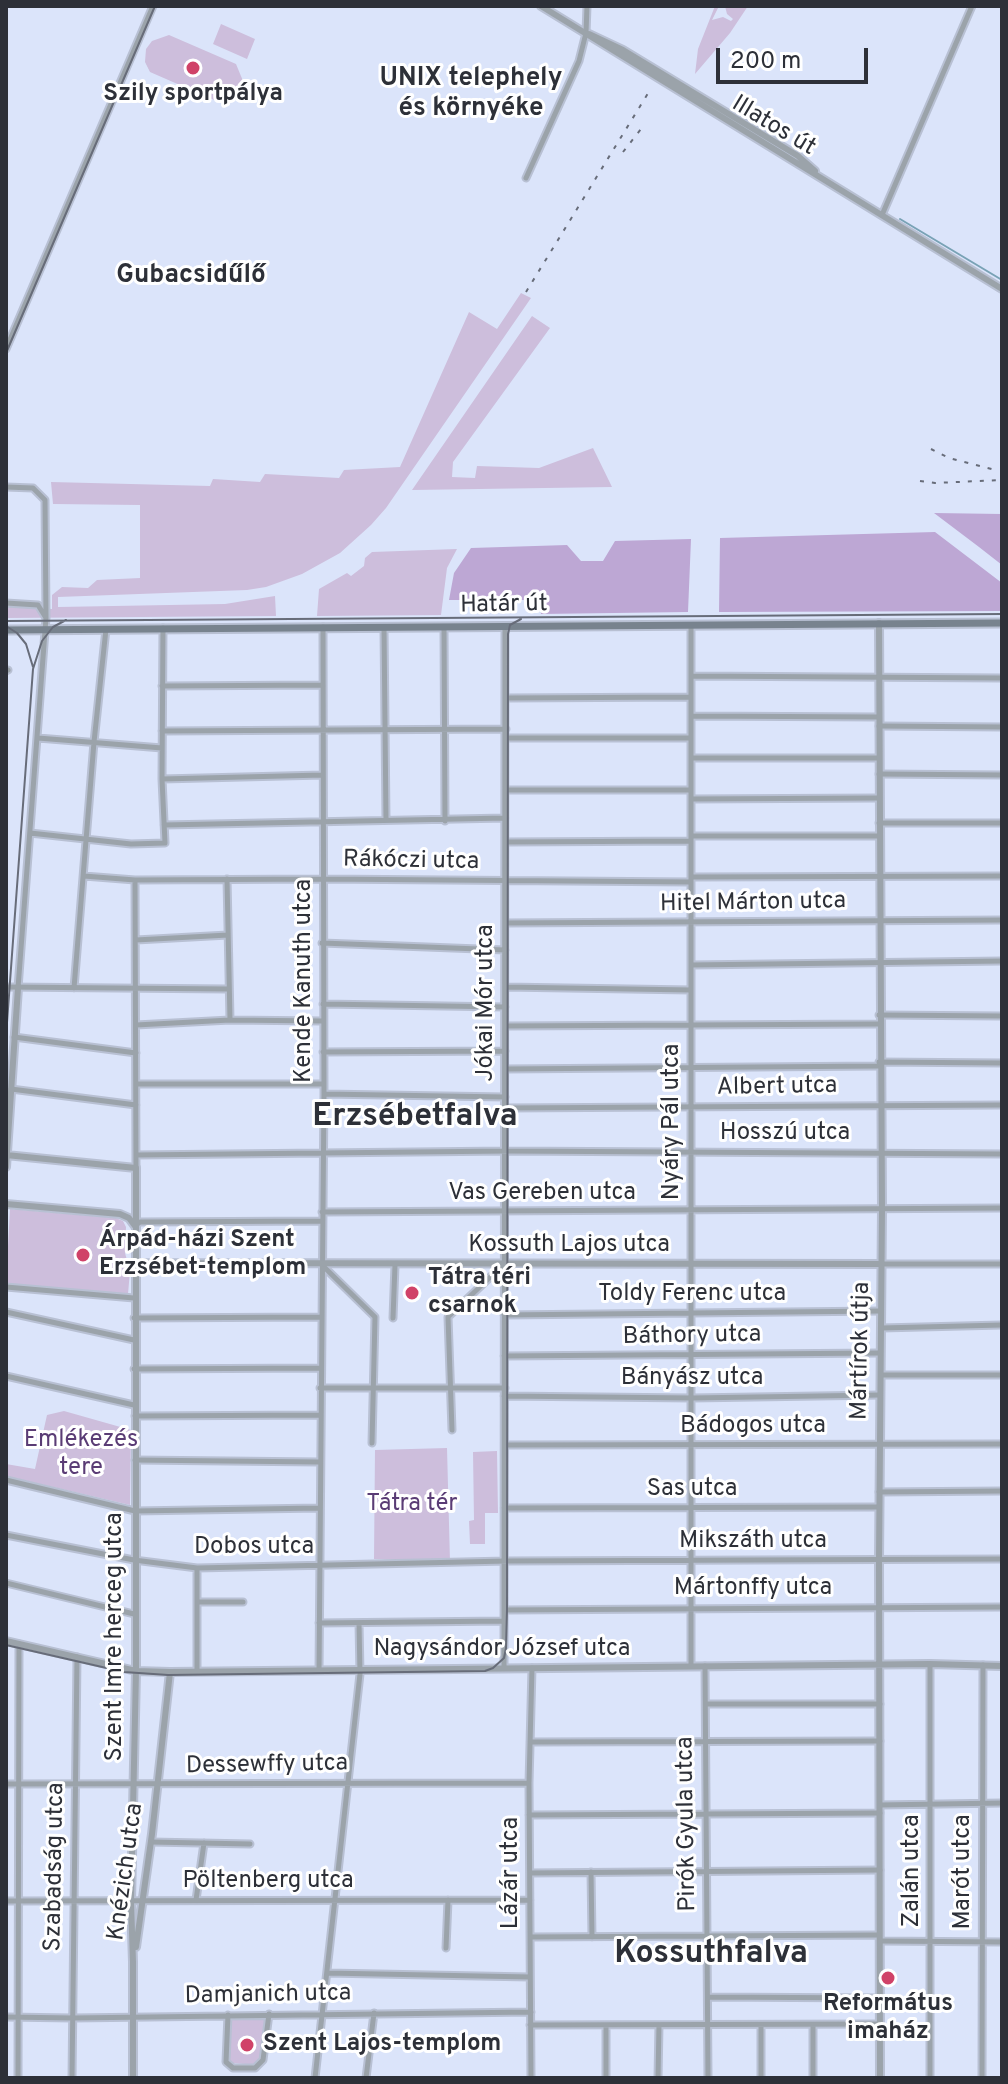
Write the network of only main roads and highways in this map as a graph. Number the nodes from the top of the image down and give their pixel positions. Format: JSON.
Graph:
{"nodes":[{"id":1,"x":1002,"y":623,"type":"edge"},
{"id":2,"x":6,"y":630,"type":"edge"}],
"edges":[{"from":1,"to":2,"type":"main road","name":"Határ út"}]}
